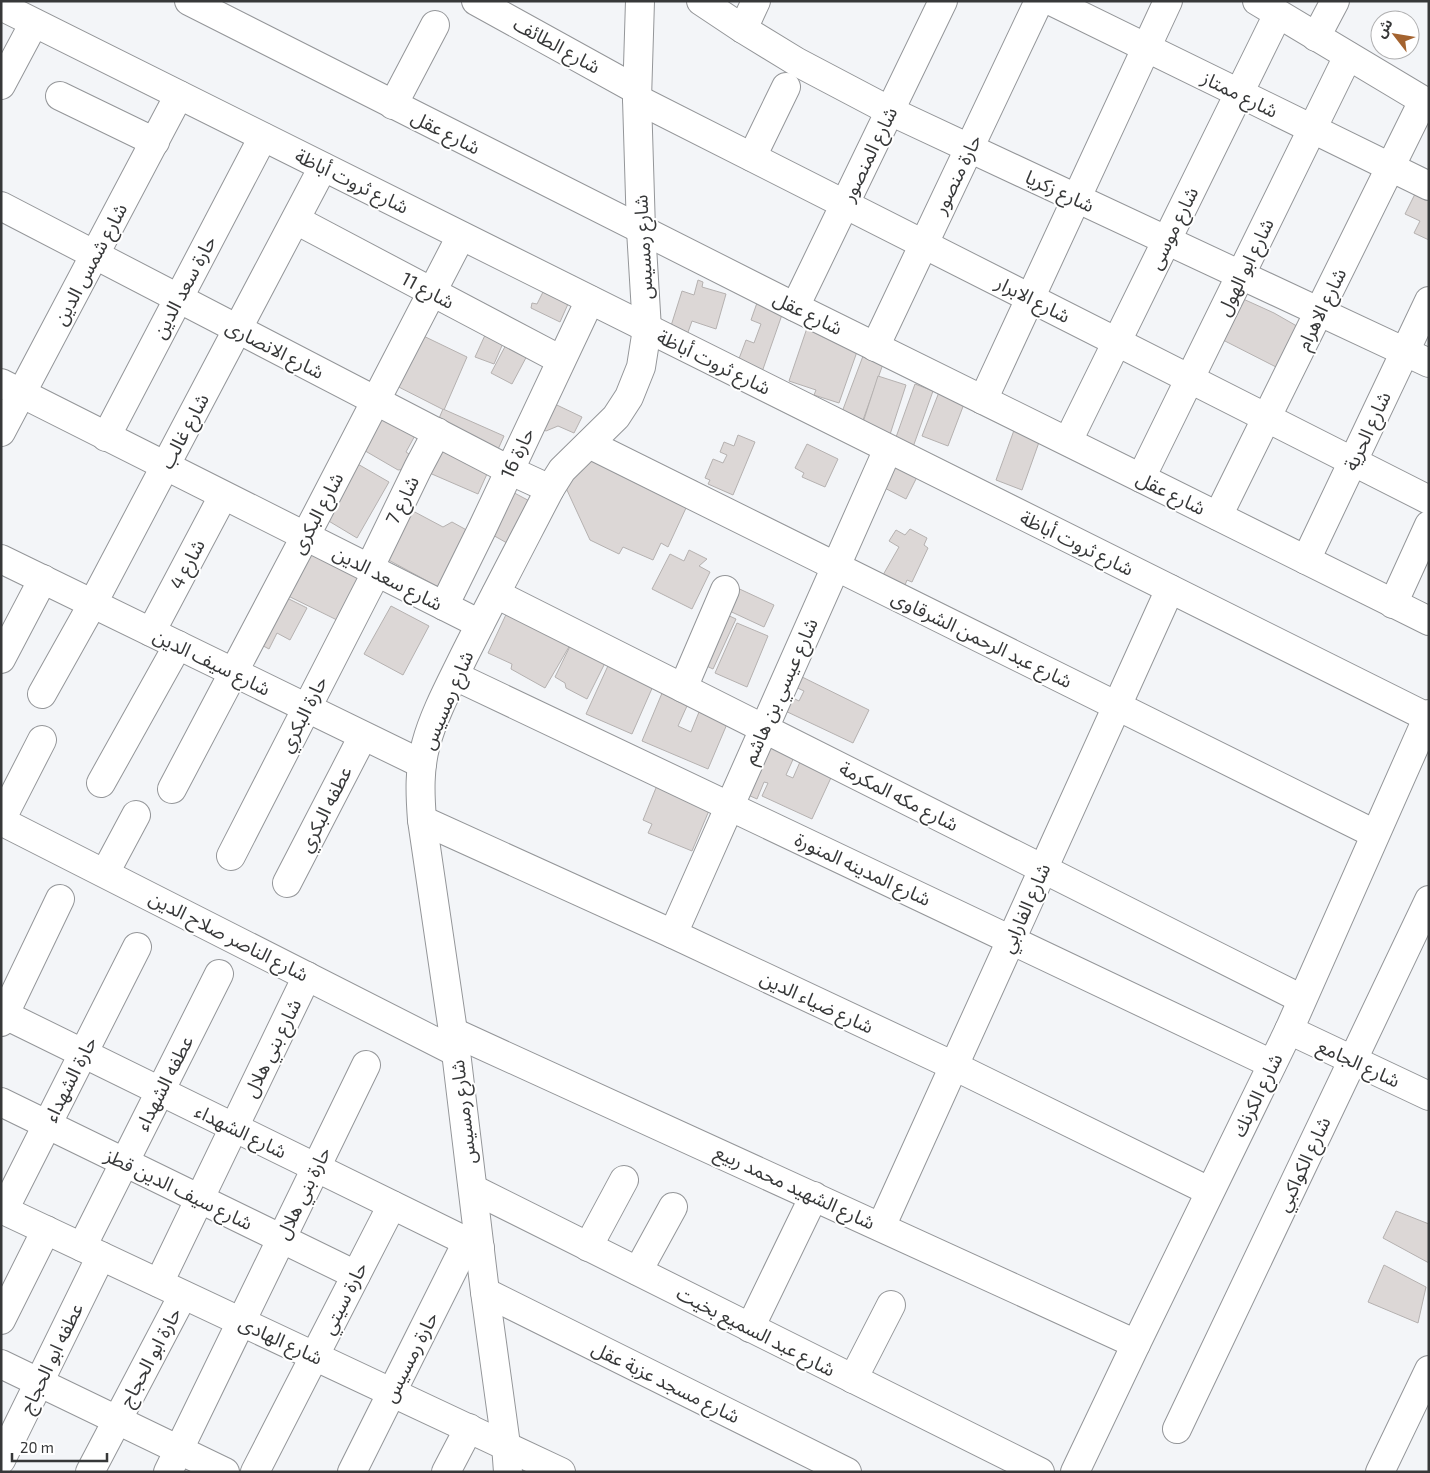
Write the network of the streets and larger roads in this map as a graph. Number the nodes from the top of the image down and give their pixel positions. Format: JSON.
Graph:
{"nodes":[{"id":1,"x":189,"y":1,"type":"edge"},
{"id":2,"x":476,"y":1,"type":"edge"},
{"id":3,"x":640,"y":1,"type":"edge"},
{"id":4,"x":701,"y":1,"type":"edge"},
{"id":5,"x":756,"y":1,"type":"edge"},
{"id":6,"x":943,"y":1,"type":"edge"},
{"id":7,"x":1040,"y":1,"type":"edge"},
{"id":8,"x":1051,"y":1,"type":"edge"},
{"id":9,"x":1168,"y":1,"type":"edge"},
{"id":10,"x":1335,"y":1,"type":"edge"},
{"id":11,"x":1,"y":6,"type":"edge"},
{"id":12,"x":1267,"y":8,"type":"edge"},
{"id":13,"x":34,"y":23,"type":"junction"},
{"id":14,"x":435,"y":25,"type":"dead end"},
{"id":15,"x":743,"y":29,"type":"junction"},
{"id":16,"x":1316,"y":37,"type":"junction"},
{"id":17,"x":1146,"y":48,"type":"junction"},
{"id":18,"x":1348,"y":56,"type":"junction"},
{"id":19,"x":1,"y":85,"type":"edge"},
{"id":20,"x":786,"y":87,"type":"dead end"},
{"id":21,"x":1239,"y":93,"type":"junction"},
{"id":22,"x":637,"y":94,"type":"junction"},
{"id":23,"x":180,"y":95,"type":"junction"},
{"id":24,"x":60,"y":96,"type":"dead end"},
{"id":25,"x":1426,"y":102,"type":"edge"},
{"id":26,"x":393,"y":105,"type":"junction"},
{"id":27,"x":890,"y":111,"type":"junction"},
{"id":28,"x":1312,"y":129,"type":"junction"},
{"id":29,"x":263,"y":137,"type":"junction"},
{"id":30,"x":154,"y":142,"type":"junction"},
{"id":31,"x":970,"y":149,"type":"junction"},
{"id":32,"x":752,"y":157,"type":"junction"},
{"id":33,"x":323,"y":167,"type":"junction"},
{"id":34,"x":1390,"y":168,"type":"junction"},
{"id":35,"x":1429,"y":186,"type":"edge"},
{"id":36,"x":1076,"y":198,"type":"junction"},
{"id":37,"x":845,"y":204,"type":"junction"},
{"id":38,"x":1,"y":206,"type":"edge"},
{"id":39,"x":296,"y":220,"type":"junction"},
{"id":40,"x":641,"y":230,"type":"junction"},
{"id":41,"x":461,"y":236,"type":"junction"},
{"id":42,"x":1166,"y":241,"type":"junction"},
{"id":43,"x":924,"y":244,"type":"junction"},
{"id":44,"x":95,"y":255,"type":"junction"},
{"id":45,"x":1240,"y":276,"type":"junction"},
{"id":46,"x":431,"y":292,"type":"junction"},
{"id":47,"x":178,"y":298,"type":"junction"},
{"id":48,"x":1030,"y":298,"type":"junction"},
{"id":49,"x":590,"y":300,"type":"junction"},
{"id":50,"x":1429,"y":301,"type":"edge"},
{"id":51,"x":795,"y":307,"type":"junction"},
{"id":52,"x":1319,"y":312,"type":"junction"},
{"id":53,"x":238,"y":329,"type":"junction"},
{"id":54,"x":646,"y":329,"type":"junction"},
{"id":55,"x":1116,"y":342,"type":"junction"},
{"id":56,"x":875,"y":346,"type":"junction"},
{"id":57,"x":1404,"y":352,"type":"junction"},
{"id":58,"x":561,"y":360,"type":"junction"},
{"id":59,"x":1429,"y":364,"type":"edge"},
{"id":60,"x":1190,"y":379,"type":"junction"},
{"id":61,"x":12,"y":389,"type":"edge"},
{"id":62,"x":375,"y":400,"type":"junction"},
{"id":63,"x":983,"y":400,"type":"junction"},
{"id":64,"x":1267,"y":418,"type":"junction"},
{"id":65,"x":1,"y":432,"type":"edge"},
{"id":66,"x":437,"y":432,"type":"junction"},
{"id":67,"x":106,"y":437,"type":"junction"},
{"id":68,"x":1068,"y":441,"type":"junction"},
{"id":69,"x":590,"y":444,"type":"junction"},
{"id":70,"x":888,"y":449,"type":"junction"},
{"id":71,"x":1353,"y":461,"type":"junction"},
{"id":72,"x":165,"y":466,"type":"junction"},
{"id":73,"x":509,"y":470,"type":"junction"},
{"id":74,"x":1141,"y":478,"type":"junction"},
{"id":75,"x":550,"y":489,"type":"junction"},
{"id":76,"x":223,"y":496,"type":"junction"},
{"id":77,"x":1429,"y":500,"type":"edge"},
{"id":78,"x":1218,"y":516,"type":"junction"},
{"id":79,"x":1429,"y":525,"type":"edge"},
{"id":80,"x":304,"y":536,"type":"junction"},
{"id":81,"x":1,"y":559,"type":"edge"},
{"id":82,"x":1306,"y":560,"type":"junction"},
{"id":83,"x":836,"y":567,"type":"junction"},
{"id":84,"x":373,"y":571,"type":"junction"},
{"id":85,"x":43,"y":579,"type":"junction"},
{"id":86,"x":1170,"y":589,"type":"junction"},
{"id":87,"x":725,"y":590,"type":"dead end"},
{"id":88,"x":496,"y":594,"type":"junction"},
{"id":89,"x":93,"y":603,"type":"junction"},
{"id":90,"x":1393,"y":604,"type":"junction"},
{"id":91,"x":444,"y":606,"type":"junction"},
{"id":92,"x":1429,"y":621,"type":"edge"},
{"id":93,"x":480,"y":624,"type":"junction"},
{"id":94,"x":151,"y":632,"type":"junction"},
{"id":95,"x":178,"y":645,"type":"junction"},
{"id":96,"x":1,"y":659,"type":"edge"},
{"id":97,"x":234,"y":673,"type":"junction"},
{"id":98,"x":455,"y":676,"type":"junction"},
{"id":99,"x":684,"y":688,"type":"junction"},
{"id":100,"x":42,"y":694,"type":"dead end"},
{"id":101,"x":1117,"y":706,"type":"junction"},
{"id":102,"x":306,"y":708,"type":"junction"},
{"id":103,"x":1428,"y":715,"type":"edge"},
{"id":104,"x":764,"y":728,"type":"junction"},
{"id":105,"x":362,"y":736,"type":"junction"},
{"id":106,"x":42,"y":740,"type":"dead end"},
{"id":107,"x":422,"y":764,"type":"junction"},
{"id":108,"x":101,"y":782,"type":"dead end"},
{"id":109,"x":172,"y":789,"type":"dead end"},
{"id":110,"x":730,"y":806,"type":"junction"},
{"id":111,"x":136,"y":815,"type":"dead end"},
{"id":112,"x":422,"y":820,"type":"junction"},
{"id":113,"x":1,"y":821,"type":"edge"},
{"id":114,"x":1375,"y":834,"type":"junction"},
{"id":115,"x":231,"y":856,"type":"dead end"},
{"id":116,"x":1043,"y":868,"type":"junction"},
{"id":117,"x":105,"y":873,"type":"junction"},
{"id":118,"x":287,"y":883,"type":"dead end"},
{"id":119,"x":60,"y":898,"type":"dead end"},
{"id":120,"x":1429,"y":900,"type":"edge"},
{"id":121,"x":673,"y":934,"type":"junction"},
{"id":122,"x":1011,"y":939,"type":"junction"},
{"id":123,"x":136,"y":947,"type":"dead end"},
{"id":124,"x":219,"y":974,"type":"dead end"},
{"id":125,"x":306,"y":976,"type":"junction"},
{"id":126,"x":1302,"y":999,"type":"junction"},
{"id":127,"x":2,"y":1017,"type":"edge"},
{"id":128,"x":1289,"y":1030,"type":"junction"},
{"id":129,"x":454,"y":1042,"type":"junction"},
{"id":130,"x":83,"y":1053,"type":"junction"},
{"id":131,"x":1352,"y":1060,"type":"junction"},
{"id":132,"x":1272,"y":1064,"type":"junction"},
{"id":133,"x":366,"y":1065,"type":"dead end"},
{"id":134,"x":954,"y":1066,"type":"junction"},
{"id":135,"x":160,"y":1091,"type":"junction"},
{"id":136,"x":1429,"y":1096,"type":"edge"},
{"id":137,"x":1,"y":1102,"type":"edge"},
{"id":138,"x":47,"y":1124,"type":"junction"},
{"id":139,"x":234,"y":1127,"type":"junction"},
{"id":140,"x":125,"y":1162,"type":"junction"},
{"id":141,"x":316,"y":1168,"type":"junction"},
{"id":142,"x":624,"y":1180,"type":"dead end"},
{"id":143,"x":473,"y":1189,"type":"junction"},
{"id":144,"x":1209,"y":1191,"type":"junction"},
{"id":145,"x":814,"y":1196,"type":"junction"},
{"id":146,"x":200,"y":1199,"type":"junction"},
{"id":147,"x":392,"y":1205,"type":"junction"},
{"id":148,"x":673,"y":1207,"type":"dead end"},
{"id":149,"x":3,"y":1209,"type":"edge"},
{"id":150,"x":881,"y":1227,"type":"junction"},
{"id":151,"x":46,"y":1230,"type":"junction"},
{"id":152,"x":281,"y":1238,"type":"junction"},
{"id":153,"x":474,"y":1245,"type":"junction"},
{"id":154,"x":588,"y":1247,"type":"junction"},
{"id":155,"x":92,"y":1252,"type":"junction"},
{"id":156,"x":638,"y":1272,"type":"junction"},
{"id":157,"x":356,"y":1275,"type":"junction"},
{"id":158,"x":171,"y":1289,"type":"junction"},
{"id":159,"x":485,"y":1292,"type":"junction"},
{"id":160,"x":891,"y":1305,"type":"dead end"},
{"id":161,"x":1,"y":1320,"type":"edge"},
{"id":162,"x":241,"y":1322,"type":"junction"},
{"id":163,"x":750,"y":1328,"type":"junction"},
{"id":164,"x":1136,"y":1344,"type":"junction"},
{"id":165,"x":314,"y":1356,"type":"junction"},
{"id":166,"x":1,"y":1364,"type":"edge"},
{"id":167,"x":1428,"y":1374,"type":"edge"},
{"id":168,"x":853,"y":1379,"type":"junction"},
{"id":169,"x":39,"y":1382,"type":"junction"},
{"id":170,"x":392,"y":1392,"type":"junction"},
{"id":171,"x":117,"y":1420,"type":"junction"},
{"id":172,"x":469,"y":1428,"type":"junction"},
{"id":173,"x":1177,"y":1429,"type":"dead end"},
{"id":174,"x":506,"y":1445,"type":"junction"},
{"id":175,"x":1,"y":1460,"type":"edge"},
{"id":176,"x":174,"y":1461,"type":"edge"},
{"id":177,"x":90,"y":1472,"type":"edge"},
{"id":178,"x":225,"y":1472,"type":"edge"},
{"id":179,"x":255,"y":1472,"type":"edge"},
{"id":180,"x":352,"y":1472,"type":"edge"},
{"id":181,"x":446,"y":1472,"type":"edge"},
{"id":182,"x":508,"y":1472,"type":"edge"},
{"id":183,"x":561,"y":1472,"type":"edge"},
{"id":184,"x":847,"y":1472,"type":"edge"},
{"id":185,"x":1040,"y":1472,"type":"edge"},
{"id":186,"x":1075,"y":1472,"type":"edge"},
{"id":187,"x":1380,"y":1472,"type":"edge"}],
"edges":[{"from":1,"to":26,"type":"street","name":"شارع عقل"},
{"from":2,"to":22,"type":"street","name":"شارع الطائف"},
{"from":3,"to":22,"type":"street","name":"شارع رمسيس"},
{"from":4,"to":15,"type":"street","name":"شارع زكريا"},
{"from":5,"to":15,"type":"street"},
{"from":6,"to":27,"type":"street","name":"شارع المنصور"},
{"from":7,"to":31,"type":"street","name":"حارة منصور"},
{"from":8,"to":17,"type":"street","name":"شارع ممتاز"},
{"from":9,"to":17,"type":"street"},
{"from":10,"to":16,"type":"street"},
{"from":11,"to":13,"type":"street","name":"شارع ثروت أباظة"},
{"from":12,"to":16,"type":"street"},
{"from":12,"to":21,"type":"street","name":"شارع موسى"},
{"from":13,"to":19,"type":"street"},
{"from":13,"to":23,"type":"street","name":"شارع ثروت أباظة"},
{"from":14,"to":26,"type":"street"},
{"from":15,"to":27,"type":"street","name":"شارع زكريا"},
{"from":16,"to":18,"type":"street"},
{"from":17,"to":21,"type":"street","name":"شارع ممتاز"},
{"from":17,"to":36,"type":"street"},
{"from":18,"to":25,"type":"street"},
{"from":18,"to":28,"type":"street","name":"شارع ابو الهول"},
{"from":20,"to":32,"type":"street"},
{"from":21,"to":28,"type":"street","name":"شارع ممتاز"},
{"from":21,"to":42,"type":"street","name":"شارع موسى"},
{"from":22,"to":32,"type":"street","name":"شارع الابرار"},
{"from":22,"to":40,"type":"street","name":"شارع رمسيس"},
{"from":23,"to":29,"type":"street","name":"شارع ثروت أباظة"},
{"from":23,"to":30,"type":"street","name":"شارع شمس الدين"},
{"from":24,"to":30,"type":"street"},
{"from":25,"to":34,"type":"street","name":"شارع الاهرام"},
{"from":26,"to":40,"type":"street","name":"شارع عقل"},
{"from":27,"to":31,"type":"street","name":"شارع زكريا"},
{"from":27,"to":37,"type":"street","name":"شارع المنصور"},
{"from":28,"to":34,"type":"street","name":"شارع ممتاز"},
{"from":28,"to":45,"type":"street","name":"شارع ابو الهول"},
{"from":29,"to":33,"type":"street","name":"شارع ثروت أباظة"},
{"from":29,"to":47,"type":"street","name":"حارة سعد الدين"},
{"from":30,"to":44,"type":"street","name":"شارع شمس الدين"},
{"from":31,"to":36,"type":"street","name":"شارع زكريا"},
{"from":31,"to":43,"type":"street","name":"حارة منصور"},
{"from":32,"to":37,"type":"street","name":"شارع الابرار"},
{"from":33,"to":39,"type":"street","name":"شارع غالب"},
{"from":33,"to":41,"type":"street","name":"شارع ثروت أباظة"},
{"from":34,"to":35,"type":"street","name":"شارع ممتاز"},
{"from":34,"to":52,"type":"street","name":"شارع الاهرام"},
{"from":36,"to":42,"type":"street","name":"شارع زكريا"},
{"from":36,"to":48,"type":"street"},
{"from":37,"to":43,"type":"street","name":"شارع الابرار"},
{"from":37,"to":51,"type":"street","name":"شارع المنصور"},
{"from":38,"to":44,"type":"street","name":"شارع الانصارى"},
{"from":39,"to":46,"type":"street","name":"شارع 11"},
{"from":39,"to":53,"type":"street","name":"شارع غالب"},
{"from":40,"to":51,"type":"street","name":"شارع عقل"},
{"from":40,"to":54,"type":"street","name":"شارع رمسيس"},
{"from":41,"to":46,"type":"street","name":"شارع البكرى"},
{"from":41,"to":49,"type":"street","name":"شارع ثروت أباظة"},
{"from":42,"to":45,"type":"street","name":"شارع زكريا"},
{"from":42,"to":55,"type":"street","name":"شارع موسى"},
{"from":43,"to":48,"type":"street","name":"شارع الابرار"},
{"from":43,"to":56,"type":"street","name":"حارة منصور"},
{"from":44,"to":47,"type":"street","name":"شارع الانصارى"},
{"from":44,"to":61,"type":"street","name":"شارع شمس الدين"},
{"from":45,"to":52,"type":"street","name":"شارع زكريا"},
{"from":45,"to":60,"type":"street","name":"شارع ابو الهول"},
{"from":46,"to":58,"type":"street","name":"شارع 11"},
{"from":46,"to":62,"type":"street","name":"شارع البكرى"},
{"from":47,"to":53,"type":"street","name":"شارع الانصارى"},
{"from":47,"to":67,"type":"street","name":"حارة سعد الدين"},
{"from":48,"to":55,"type":"street","name":"شارع الابرار"},
{"from":48,"to":63,"type":"street"},
{"from":49,"to":54,"type":"street","name":"شارع ثروت أباظة"},
{"from":49,"to":58,"type":"street","name":"حارة 16"},
{"from":50,"to":57,"type":"street","name":"شارع الحرية"},
{"from":51,"to":56,"type":"street","name":"شارع عقل"},
{"from":52,"to":57,"type":"street","name":"شارع زكريا"},
{"from":52,"to":64,"type":"street","name":"شارع الاهرام"},
{"from":53,"to":62,"type":"street","name":"شارع الانصارى"},
{"from":53,"to":72,"type":"street","name":"شارع غالب"},
{"from":54,"to":69,"type":"street","name":"شارع رمسيس"},
{"from":54,"to":70,"type":"street","name":"شارع ثروت أباظة"},
{"from":55,"to":60,"type":"street","name":"شارع الابرار"},
{"from":55,"to":68,"type":"street","name":"شارع موسى"},
{"from":56,"to":63,"type":"street","name":"شارع عقل"},
{"from":57,"to":59,"type":"street","name":"شارع زكريا"},
{"from":57,"to":71,"type":"street","name":"شارع الحرية"},
{"from":58,"to":73,"type":"street","name":"حارة 16"},
{"from":60,"to":64,"type":"street","name":"شارع الابرار"},
{"from":60,"to":74,"type":"street","name":"شارع ابو الهول"},
{"from":61,"to":65,"type":"street","name":"شارع شمس الدين"},
{"from":61,"to":67,"type":"street","name":"شارع سعد الدين"},
{"from":62,"to":66,"type":"street","name":"شارع الانصارى"},
{"from":62,"to":80,"type":"street","name":"شارع البكرى"},
{"from":63,"to":68,"type":"street","name":"شارع عقل"},
{"from":64,"to":71,"type":"street","name":"شارع الابرار"},
{"from":64,"to":78,"type":"street","name":"شارع الاهرام"},
{"from":66,"to":73,"type":"street","name":"شارع الانصارى"},
{"from":66,"to":84,"type":"street","name":"شارع 7"},
{"from":67,"to":72,"type":"street","name":"شارع سعد الدين"},
{"from":68,"to":74,"type":"street","name":"شارع عقل"},
{"from":69,"to":75,"type":"street","name":"شارع رمسيس"},
{"from":69,"to":83,"type":"street","name":"شارع عبد الرحمن الشرقاوى"},
{"from":70,"to":83,"type":"street","name":"شارع عيسي بن هاشم"},
{"from":70,"to":86,"type":"street","name":"شارع ثروت أباظة"},
{"from":71,"to":77,"type":"street","name":"شارع الابرار"},
{"from":71,"to":82,"type":"street","name":"شارع الحرية"},
{"from":72,"to":76,"type":"street","name":"شارع سعد الدين"},
{"from":72,"to":89,"type":"street","name":"شارع غالب"},
{"from":73,"to":75,"type":"street","name":"شارع الانصارى"},
{"from":73,"to":91,"type":"street","name":"حارة 16"},
{"from":74,"to":78,"type":"street","name":"شارع عقل"},
{"from":75,"to":88,"type":"street","name":"شارع رمسيس"},
{"from":76,"to":80,"type":"street","name":"شارع سعد الدين"},
{"from":76,"to":94,"type":"street","name":"شارع 4"},
{"from":78,"to":82,"type":"street","name":"شارع عقل"},
{"from":79,"to":90,"type":"street"},
{"from":80,"to":84,"type":"street","name":"شارع سعد الدين"},
{"from":80,"to":97,"type":"street","name":"شارع البكرى"},
{"from":81,"to":85,"type":"street","name":"شارع سيف الدين"},
{"from":82,"to":90,"type":"street","name":"شارع عقل"},
{"from":83,"to":101,"type":"street","name":"شارع عبد الرحمن الشرقاوى"},
{"from":83,"to":104,"type":"street","name":"شارع عيسي بن هاشم"},
{"from":84,"to":91,"type":"street","name":"شارع سعد الدين"},
{"from":84,"to":102,"type":"street","name":"حارة البكري"},
{"from":85,"to":89,"type":"street","name":"شارع سيف الدين"},
{"from":85,"to":96,"type":"street"},
{"from":86,"to":101,"type":"street","name":"شارع الفارابي"},
{"from":86,"to":103,"type":"street","name":"شارع ثروت أباظة"},
{"from":87,"to":99,"type":"street"},
{"from":88,"to":93,"type":"street","name":"شارع رمسيس"},
{"from":88,"to":99,"type":"street","name":"شارع مكه المكرمة"},
{"from":89,"to":94,"type":"street","name":"شارع سيف الدين"},
{"from":89,"to":100,"type":"street","name":"شارع غالب"},
{"from":90,"to":92,"type":"street","name":"شارع عقل"},
{"from":91,"to":93,"type":"street","name":"شارع سعد الدين"},
{"from":93,"to":98,"type":"street","name":"شارع رمسيس"},
{"from":94,"to":95,"type":"street","name":"شارع سيف الدين"},
{"from":95,"to":97,"type":"street","name":"شارع سيف الدين"},
{"from":95,"to":108,"type":"street"},
{"from":97,"to":102,"type":"street","name":"شارع سيف الدين"},
{"from":97,"to":109,"type":"street","name":"شارع البكرى"},
{"from":98,"to":107,"type":"street","name":"شارع رمسيس"},
{"from":98,"to":110,"type":"street","name":"شارع المدينه المنورة"},
{"from":99,"to":104,"type":"street","name":"شارع مكه المكرمة"},
{"from":101,"to":114,"type":"street","name":"شارع عبد الرحمن الشرقاوى"},
{"from":101,"to":116,"type":"street","name":"شارع الفارابي"},
{"from":102,"to":105,"type":"street","name":"شارع سيف الدين"},
{"from":102,"to":115,"type":"street","name":"حارة البكري"},
{"from":103,"to":114,"type":"street","name":"شارع الكرنك"},
{"from":104,"to":110,"type":"street","name":"شارع عيسي بن هاشم"},
{"from":104,"to":116,"type":"street","name":"شارع مكه المكرمة"},
{"from":105,"to":107,"type":"street","name":"شارع سيف الدين"},
{"from":105,"to":118,"type":"street","name":"عطفه البكري"},
{"from":106,"to":113,"type":"street"},
{"from":107,"to":112,"type":"street","name":"شارع رمسيس"},
{"from":110,"to":121,"type":"street","name":"شارع عيسي بن هاشم"},
{"from":110,"to":122,"type":"street","name":"شارع المدينه المنورة"},
{"from":111,"to":117,"type":"street"},
{"from":112,"to":121,"type":"street","name":"شارع ضياء الدين"},
{"from":112,"to":129,"type":"street","name":"شارع رمسيس"},
{"from":113,"to":117,"type":"street","name":"شارع الناصر صلاح الدين"},
{"from":114,"to":126,"type":"street","name":"شارع الكرنك"},
{"from":116,"to":122,"type":"street","name":"شارع الفارابي"},
{"from":116,"to":126,"type":"street","name":"شارع مكه المكرمة"},
{"from":117,"to":125,"type":"street","name":"شارع الناصر صلاح الدين"},
{"from":119,"to":127,"type":"street"},
{"from":120,"to":131,"type":"street","name":"شارع الكواكبي"},
{"from":121,"to":134,"type":"street","name":"شارع ضياء الدين"},
{"from":122,"to":132,"type":"street","name":"شارع المدينه المنورة"},
{"from":122,"to":134,"type":"street","name":"شارع الفارابي"},
{"from":123,"to":130,"type":"street","name":"حارة الشهداء"},
{"from":124,"to":135,"type":"street","name":"عطفه الشهداء"},
{"from":125,"to":129,"type":"street","name":"شارع الناصر صلاح الدين"},
{"from":125,"to":139,"type":"street","name":"شارع بني هلال"},
{"from":126,"to":128,"type":"street","name":"شارع الكرنك"},
{"from":127,"to":130,"type":"street","name":"شارع الشهداء"},
{"from":128,"to":131,"type":"street","name":"شارع الجامع"},
{"from":128,"to":132,"type":"street","name":"شارع الكرنك"},
{"from":129,"to":143,"type":"street","name":"شارع رمسيس"},
{"from":129,"to":145,"type":"street","name":"شارع الشهيد محمد ربيع"},
{"from":130,"to":135,"type":"street","name":"شارع الشهداء"},
{"from":130,"to":138,"type":"street","name":"حارة الشهداء"},
{"from":131,"to":136,"type":"street","name":"شارع الجامع"},
{"from":131,"to":173,"type":"street","name":"شارع الكواكبي"},
{"from":132,"to":144,"type":"street","name":"شارع الكرنك"},
{"from":133,"to":141,"type":"street","name":"حارة بني هلال"},
{"from":134,"to":144,"type":"street","name":"شارع ضياء الدين"},
{"from":134,"to":150,"type":"street","name":"شارع الفارابي"},
{"from":135,"to":139,"type":"street","name":"شارع الشهداء"},
{"from":135,"to":140,"type":"street","name":"عطفه الشهداء"},
{"from":137,"to":138,"type":"street","name":"شارع سيف الدين قطز"},
{"from":138,"to":140,"type":"street","name":"شارع سيف الدين قطز"},
{"from":138,"to":149,"type":"street","name":"حارة الشهداء"},
{"from":139,"to":141,"type":"street","name":"شارع الشهداء"},
{"from":139,"to":146,"type":"street","name":"شارع بني هلال"},
{"from":140,"to":146,"type":"street","name":"شارع سيف الدين قطز"},
{"from":140,"to":155,"type":"street","name":"عطفه الشهداء"},
{"from":141,"to":147,"type":"street","name":"شارع الشهداء"},
{"from":141,"to":152,"type":"street","name":"حارة بني هلال"},
{"from":142,"to":154,"type":"street"},
{"from":143,"to":153,"type":"street","name":"شارع رمسيس"},
{"from":143,"to":154,"type":"street","name":"شارع عبد السميع بخيت"},
{"from":144,"to":164,"type":"street","name":"شارع الكرنك"},
{"from":145,"to":150,"type":"street","name":"شارع الشهيد محمد ربيع"},
{"from":145,"to":163,"type":"street"},
{"from":146,"to":152,"type":"street","name":"شارع سيف الدين قطز"},
{"from":146,"to":158,"type":"street","name":"شارع بني هلال"},
{"from":147,"to":153,"type":"street","name":"شارع الشهداء"},
{"from":147,"to":157,"type":"street","name":"حارة سيتي"},
{"from":148,"to":156,"type":"street"},
{"from":149,"to":151,"type":"street","name":"شارع الهادى"},
{"from":150,"to":164,"type":"street","name":"شارع الشهيد محمد ربيع"},
{"from":151,"to":155,"type":"street","name":"شارع الهادى"},
{"from":151,"to":161,"type":"street"},
{"from":152,"to":157,"type":"street","name":"شارع سيف الدين قطز"},
{"from":152,"to":162,"type":"street","name":"حارة بني هلال"},
{"from":153,"to":159,"type":"street","name":"شارع رمسيس"},
{"from":153,"to":170,"type":"street","name":"حارة رمسيس"},
{"from":154,"to":156,"type":"street","name":"شارع عبد السميع بخيت"},
{"from":155,"to":158,"type":"street","name":"شارع الهادى"},
{"from":155,"to":169,"type":"street","name":"عطفه ابو الحجاج"},
{"from":156,"to":163,"type":"street","name":"شارع عبد السميع بخيت"},
{"from":157,"to":165,"type":"street","name":"حارة سيتي"},
{"from":158,"to":162,"type":"street","name":"شارع الهادى"},
{"from":158,"to":171,"type":"street","name":"حارة ابو الحجاج"},
{"from":159,"to":174,"type":"street","name":"شارع رمسيس"},
{"from":159,"to":184,"type":"street","name":"شارع مسجد عزبة عقل"},
{"from":160,"to":168,"type":"street"},
{"from":162,"to":165,"type":"street","name":"شارع الهادى"},
{"from":162,"to":176,"type":"street","name":"حارة بني هلال"},
{"from":163,"to":168,"type":"street","name":"شارع عبد السميع بخيت"},
{"from":164,"to":186,"type":"street","name":"شارع الكرنك"},
{"from":165,"to":170,"type":"street","name":"شارع الهادى"},
{"from":165,"to":179,"type":"street","name":"حارة سيتي"},
{"from":166,"to":169,"type":"street"},
{"from":167,"to":187,"type":"street"},
{"from":168,"to":185,"type":"street","name":"شارع عبد السميع بخيت"},
{"from":169,"to":171,"type":"street"},
{"from":169,"to":175,"type":"street","name":"عطفه ابو الحجاج"},
{"from":170,"to":172,"type":"street","name":"شارع الهادى"},
{"from":170,"to":180,"type":"street","name":"حارة رمسيس"},
{"from":171,"to":176,"type":"street"},
{"from":171,"to":177,"type":"street","name":"حارة ابو الحجاج"},
{"from":172,"to":174,"type":"street","name":"شارع الهادى"},
{"from":172,"to":181,"type":"street"},
{"from":174,"to":182,"type":"street","name":"شارع رمسيس"},
{"from":174,"to":183,"type":"street","name":"شارع الهادى"},
{"from":176,"to":178,"type":"street"}]}
